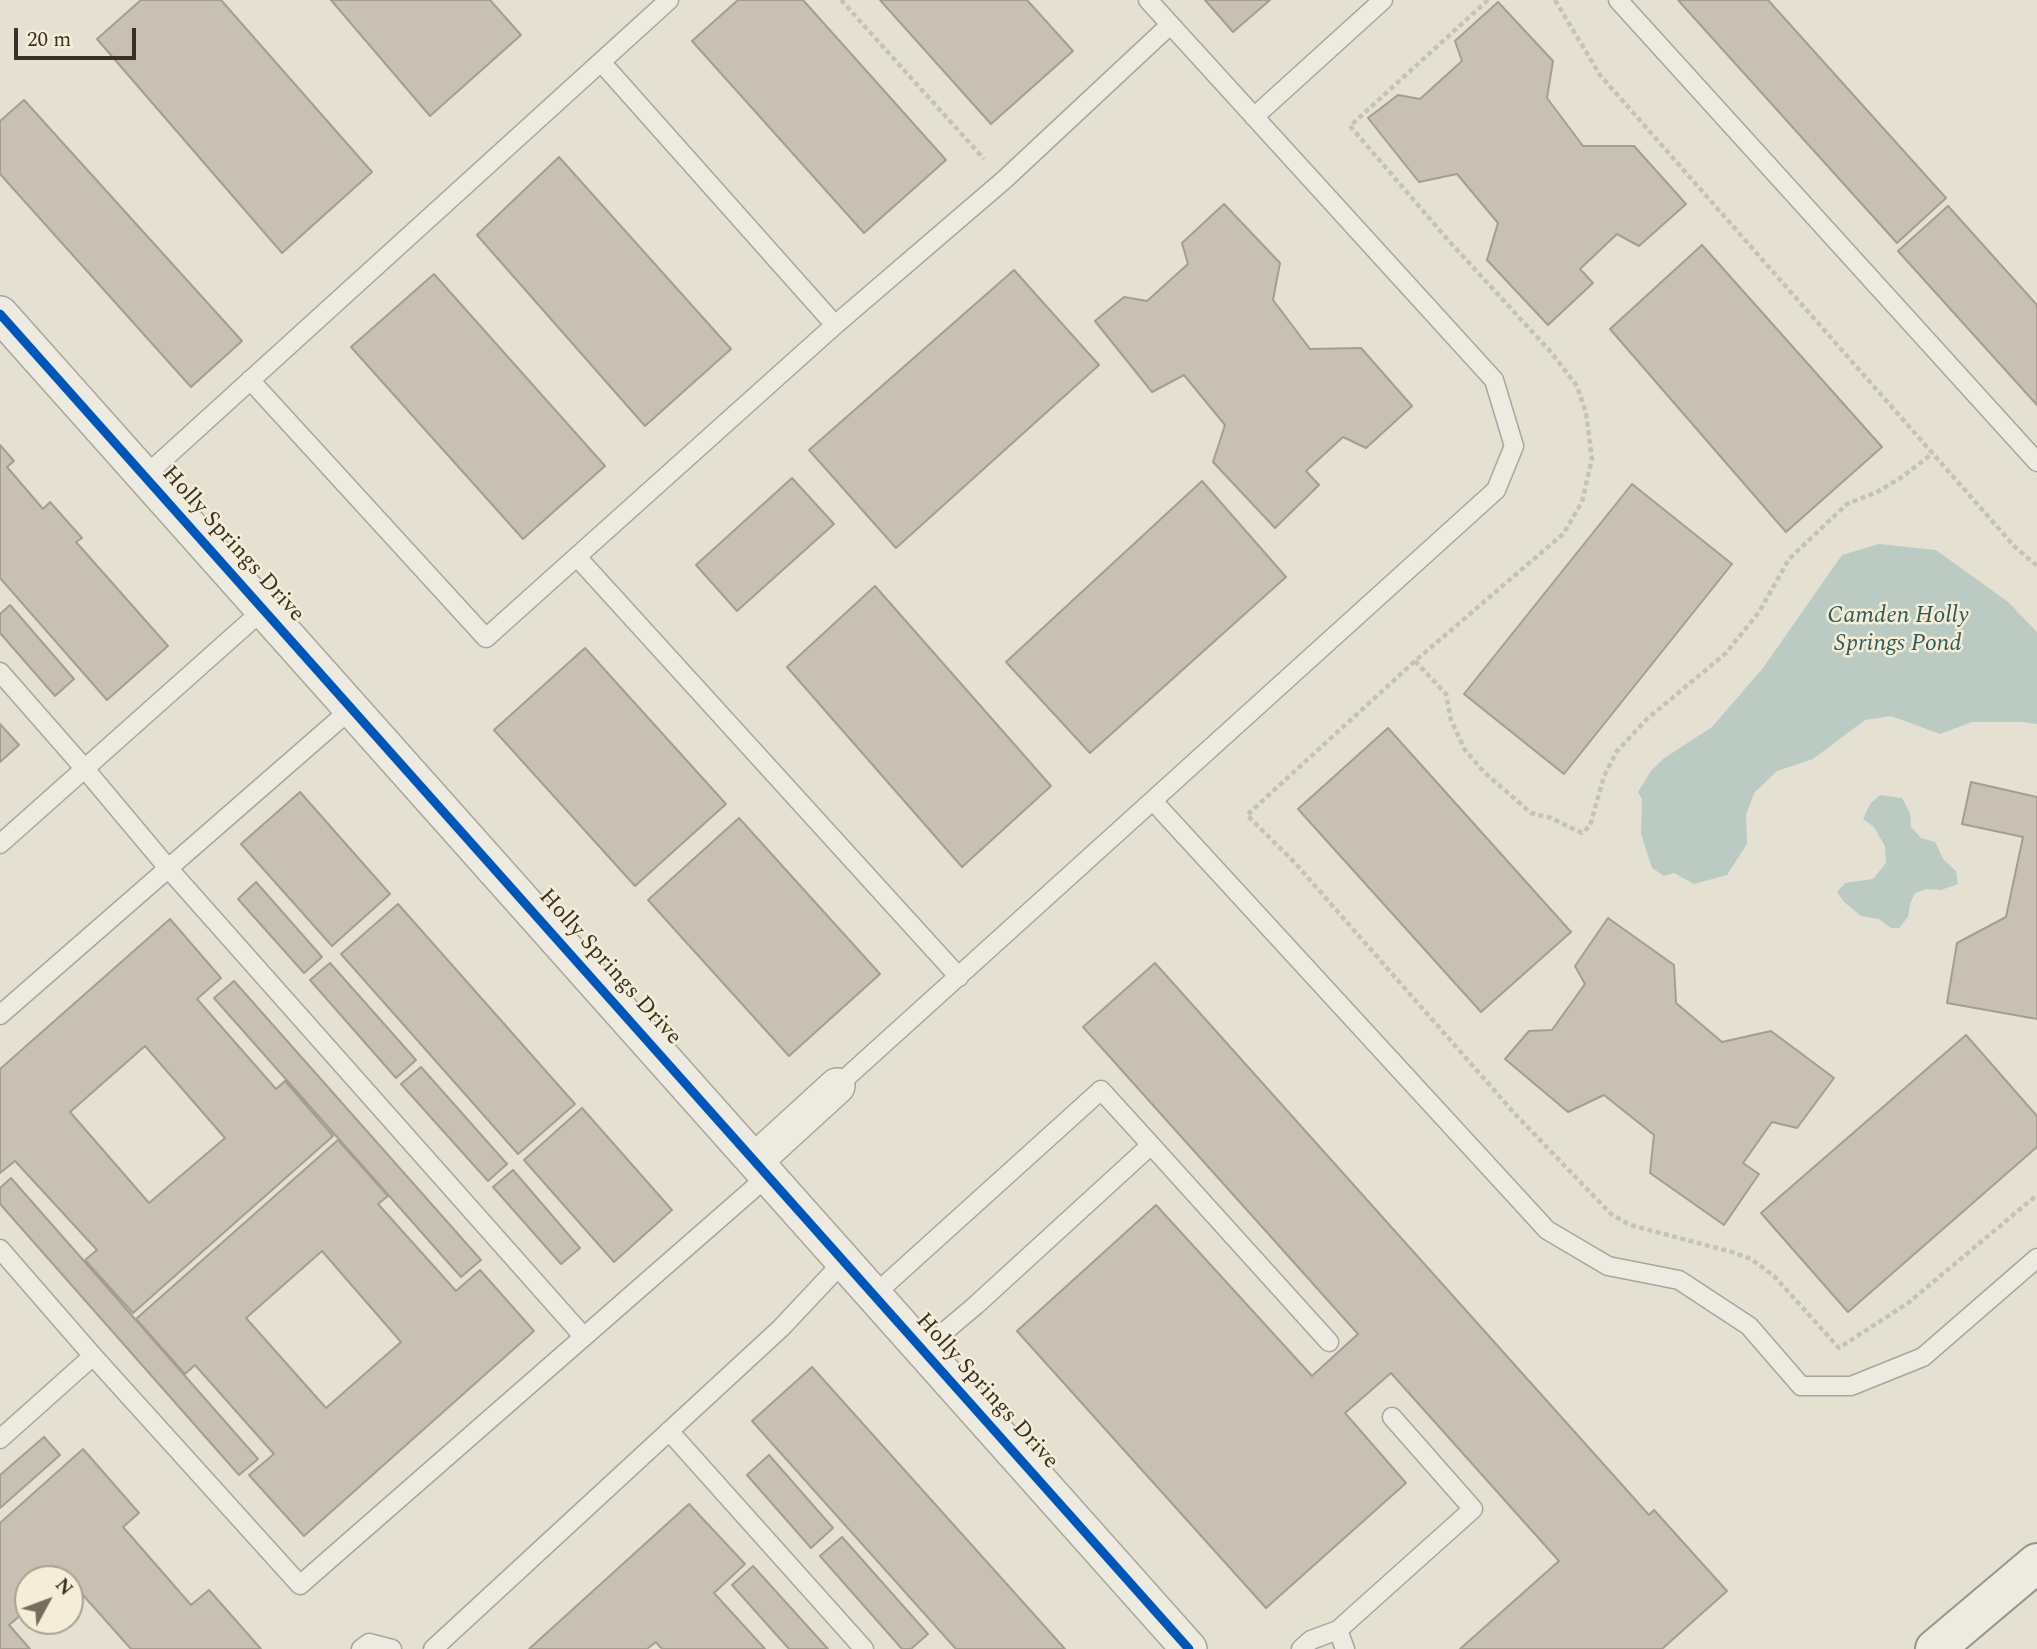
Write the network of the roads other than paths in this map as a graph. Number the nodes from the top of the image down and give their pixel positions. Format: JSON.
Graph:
{"nodes":[{"id":1,"x":669,"y":0,"type":"edge"},
{"id":2,"x":1148,"y":0,"type":"edge"},
{"id":3,"x":1383,"y":0,"type":"edge"},
{"id":4,"x":1618,"y":0,"type":"edge"},
{"id":5,"x":1170,"y":25,"type":"junction"},
{"id":6,"x":601,"y":62,"type":"junction"},
{"id":7,"x":1254,"y":117,"type":"junction"},
{"id":8,"x":0,"y":314,"type":"edge"},
{"id":9,"x":835,"y":325,"type":"junction"},
{"id":10,"x":250,"y":380,"type":"junction"},
{"id":11,"x":2037,"y":462,"type":"edge"},
{"id":12,"x":145,"y":476,"type":"junction"},
{"id":13,"x":577,"y":557,"type":"junction"},
{"id":14,"x":264,"y":609,"type":"junction"},
{"id":15,"x":0,"y":672,"type":"edge"},
{"id":16,"x":351,"y":709,"type":"junction"},
{"id":17,"x":85,"y":769,"type":"junction"},
{"id":18,"x":1153,"y":801,"type":"junction"},
{"id":19,"x":0,"y":844,"type":"edge"},
{"id":20,"x":168,"y":868,"type":"junction"},
{"id":21,"x":959,"y":977,"type":"junction"},
{"id":22,"x":0,"y":1015,"type":"edge"},
{"id":23,"x":837,"y":1086,"type":"joint"},
{"id":24,"x":1151,"y":1145,"type":"junction"},
{"id":25,"x":762,"y":1168,"type":"junction"},
{"id":26,"x":0,"y":1249,"type":"edge"},
{"id":27,"x":2037,"y":1258,"type":"edge"},
{"id":28,"x":844,"y":1261,"type":"junction"},
{"id":29,"x":874,"y":1295,"type":"junction"},
{"id":30,"x":584,"y":1337,"type":"junction"},
{"id":31,"x":1329,"y":1342,"type":"dead end"},
{"id":32,"x":924,"y":1349,"type":"junction"},
{"id":33,"x":93,"y":1356,"type":"junction"},
{"id":34,"x":1392,"y":1418,"type":"dead end"},
{"id":35,"x":669,"y":1431,"type":"junction"},
{"id":36,"x":0,"y":1439,"type":"edge"},
{"id":37,"x":2037,"y":1563,"type":"edge"},
{"id":38,"x":1338,"y":1630,"type":"junction"},
{"id":39,"x":361,"y":1649,"type":"edge"},
{"id":40,"x":392,"y":1649,"type":"edge"},
{"id":41,"x":433,"y":1649,"type":"edge"},
{"id":42,"x":864,"y":1649,"type":"edge"},
{"id":43,"x":1188,"y":1649,"type":"edge"},
{"id":44,"x":1301,"y":1649,"type":"edge"},
{"id":45,"x":1345,"y":1649,"type":"edge"},
{"id":46,"x":1934,"y":1649,"type":"edge"}],
"edges":[{"from":1,"to":6,"type":"lane"},
{"from":2,"to":5,"type":"lane"},
{"from":3,"to":7,"type":"lane"},
{"from":4,"to":11,"type":"lane"},
{"from":5,"to":7,"type":"lane"},
{"from":5,"to":9,"type":"lane"},
{"from":6,"to":9,"type":"lane"},
{"from":6,"to":10,"type":"lane"},
{"from":7,"to":18,"type":"lane"},
{"from":8,"to":12,"type":"street","name":"Holly Springs Drive"},
{"from":9,"to":13,"type":"lane"},
{"from":10,"to":12,"type":"lane"},
{"from":10,"to":13,"type":"lane"},
{"from":12,"to":14,"type":"street","name":"Holly Springs Drive"},
{"from":13,"to":21,"type":"lane"},
{"from":14,"to":16,"type":"street","name":"Holly Springs Drive"},
{"from":14,"to":17,"type":"lane"},
{"from":15,"to":17,"type":"lane"},
{"from":16,"to":20,"type":"lane"},
{"from":16,"to":25,"type":"street","name":"Holly Springs Drive"},
{"from":17,"to":19,"type":"lane"},
{"from":17,"to":20,"type":"lane"},
{"from":18,"to":21,"type":"lane"},
{"from":18,"to":27,"type":"lane"},
{"from":20,"to":22,"type":"lane"},
{"from":20,"to":30,"type":"lane"},
{"from":21,"to":23,"type":"lane"},
{"from":23,"to":25,"type":"street"},
{"from":24,"to":29,"type":"lane"},
{"from":24,"to":31,"type":"lane"},
{"from":24,"to":32,"type":"lane"},
{"from":25,"to":28,"type":"street","name":"Holly Springs Drive"},
{"from":25,"to":30,"type":"lane"},
{"from":26,"to":33,"type":"lane"},
{"from":28,"to":29,"type":"street","name":"Holly Springs Drive"},
{"from":28,"to":35,"type":"lane"},
{"from":29,"to":32,"type":"street","name":"Holly Springs Drive"},
{"from":30,"to":33,"type":"lane"},
{"from":32,"to":43,"type":"street","name":"Holly Springs Drive"},
{"from":33,"to":36,"type":"lane"},
{"from":34,"to":38,"type":"lane"},
{"from":35,"to":41,"type":"lane"},
{"from":35,"to":42,"type":"lane"},
{"from":37,"to":46,"type":"main road"},
{"from":38,"to":44,"type":"lane"},
{"from":38,"to":45,"type":"lane"},
{"from":39,"to":40,"type":"lane"}]}
